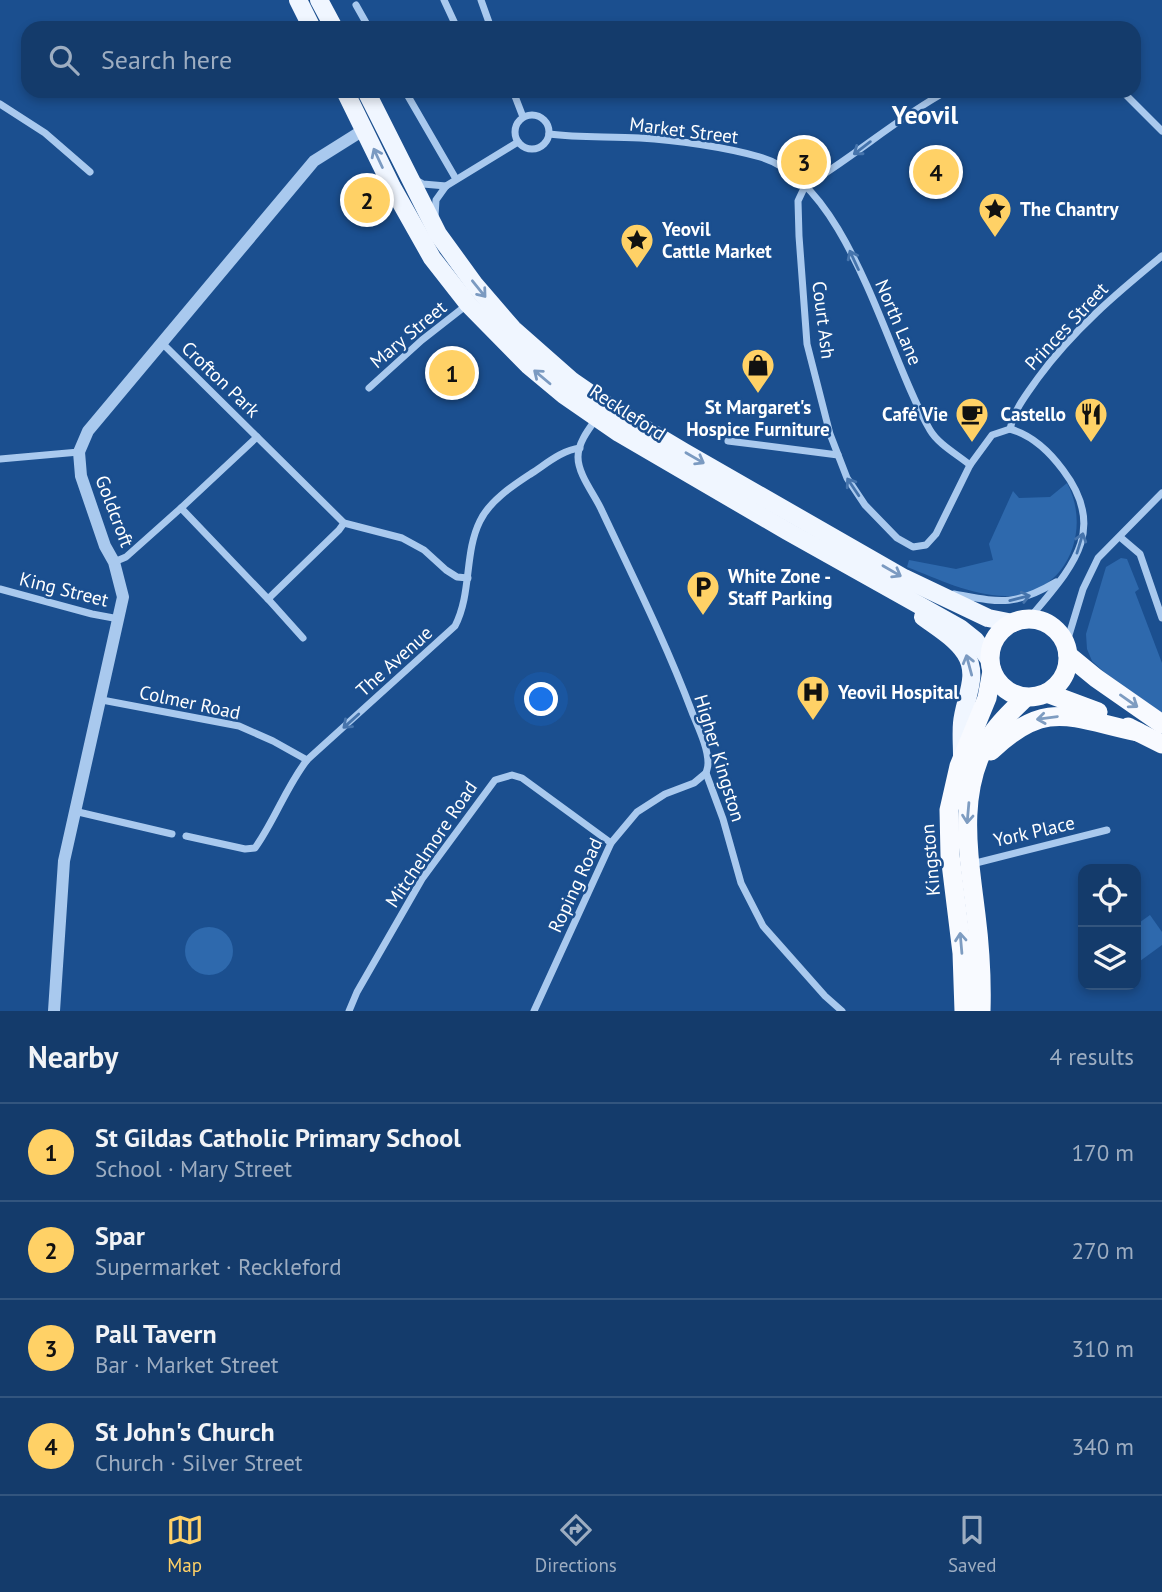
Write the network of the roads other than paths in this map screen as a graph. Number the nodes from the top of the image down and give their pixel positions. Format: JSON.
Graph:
{"nodes":[{"id":1,"x":298,"y":0,"type":"edge"},
{"id":2,"x":319,"y":0,"type":"edge"},
{"id":3,"x":444,"y":0,"type":"edge"},
{"id":4,"x":481,"y":0,"type":"edge"},
{"id":5,"x":356,"y":5,"type":"dead end"},
{"id":6,"x":308,"y":21,"type":"edge"},
{"id":7,"x":330,"y":21,"type":"edge"},
{"id":8,"x":365,"y":21,"type":"edge"},
{"id":9,"x":454,"y":21,"type":"edge"},
{"id":10,"x":488,"y":21,"type":"edge"},
{"id":11,"x":349,"y":98,"type":"edge"},
{"id":12,"x":370,"y":98,"type":"edge"},
{"id":13,"x":409,"y":98,"type":"edge"},
{"id":14,"x":516,"y":98,"type":"edge"},
{"id":15,"x":934,"y":98,"type":"edge"},
{"id":16,"x":1129,"y":98,"type":"edge"},
{"id":17,"x":0,"y":104,"type":"edge"},
{"id":18,"x":523,"y":117,"type":"junction"},
{"id":19,"x":365,"y":129,"type":"junction"},
{"id":20,"x":1162,"y":131,"type":"edge"},
{"id":21,"x":549,"y":134,"type":"junction"},
{"id":22,"x":518,"y":142,"type":"junction"},
{"id":23,"x":90,"y":172,"type":"dead end"},
{"id":24,"x":408,"y":174,"type":"junction"},
{"id":25,"x":456,"y":179,"type":"junction"},
{"id":26,"x":446,"y":186,"type":"junction"},
{"id":27,"x":805,"y":186,"type":"junction"},
{"id":28,"x":438,"y":234,"type":"junction"},
{"id":29,"x":1162,"y":256,"type":"edge"},
{"id":30,"x":468,"y":304,"type":"junction"},
{"id":31,"x":162,"y":343,"type":"junction"},
{"id":32,"x":369,"y":388,"type":"dead end"},
{"id":33,"x":596,"y":418,"type":"junction"},
{"id":34,"x":1010,"y":429,"type":"junction"},
{"id":35,"x":257,"y":437,"type":"junction"},
{"id":36,"x":729,"y":441,"type":"dead end"},
{"id":37,"x":580,"y":448,"type":"junction"},
{"id":38,"x":79,"y":452,"type":"junction"},
{"id":39,"x":838,"y":456,"type":"junction"},
{"id":40,"x":0,"y":458,"type":"edge"},
{"id":41,"x":970,"y":465,"type":"junction"},
{"id":42,"x":1162,"y":493,"type":"edge"},
{"id":43,"x":181,"y":508,"type":"junction"},
{"id":44,"x":344,"y":523,"type":"junction"},
{"id":45,"x":1120,"y":537,"type":"junction"},
{"id":46,"x":114,"y":562,"type":"junction"},
{"id":47,"x":468,"y":578,"type":"junction"},
{"id":48,"x":1062,"y":579,"type":"junction"},
{"id":49,"x":885,"y":586,"type":"junction"},
{"id":50,"x":0,"y":589,"type":"edge"},
{"id":51,"x":929,"y":591,"type":"junction"},
{"id":52,"x":268,"y":599,"type":"junction"},
{"id":53,"x":1162,"y":618,"type":"edge"},
{"id":54,"x":120,"y":619,"type":"junction"},
{"id":55,"x":1021,"y":621,"type":"junction"},
{"id":56,"x":303,"y":638,"type":"dead end"},
{"id":57,"x":1067,"y":650,"type":"junction"},
{"id":58,"x":991,"y":666,"type":"junction"},
{"id":59,"x":1046,"y":693,"type":"junction"},
{"id":60,"x":1026,"y":698,"type":"junction"},
{"id":61,"x":102,"y":700,"type":"junction"},
{"id":62,"x":1162,"y":724,"type":"edge"},
{"id":63,"x":1138,"y":732,"type":"junction"},
{"id":64,"x":1162,"y":744,"type":"edge"},
{"id":65,"x":307,"y":760,"type":"junction"},
{"id":66,"x":970,"y":760,"type":"junction"},
{"id":67,"x":706,"y":774,"type":"junction"},
{"id":68,"x":74,"y":811,"type":"junction"},
{"id":69,"x":1107,"y":830,"type":"dead end"},
{"id":70,"x":172,"y":834,"type":"dead end"},
{"id":71,"x":186,"y":836,"type":"dead end"},
{"id":72,"x":611,"y":842,"type":"junction"},
{"id":73,"x":970,"y":864,"type":"junction"},
{"id":74,"x":54,"y":1011,"type":"edge"},
{"id":75,"x":349,"y":1011,"type":"edge"},
{"id":76,"x":534,"y":1011,"type":"edge"},
{"id":77,"x":842,"y":1011,"type":"edge"},
{"id":78,"x":964,"y":1011,"type":"edge"},
{"id":79,"x":981,"y":1011,"type":"edge"}],
"edges":[{"from":1,"to":6,"type":"main road"},
{"from":2,"to":7,"type":"main road"},
{"from":3,"to":9,"type":"street"},
{"from":4,"to":10,"type":"street"},
{"from":5,"to":8,"type":"street"},
{"from":11,"to":19,"type":"main road","name":"Reckleford"},
{"from":12,"to":24,"type":"main road","name":"Reckleford"},
{"from":13,"to":25,"type":"street"},
{"from":14,"to":18,"type":"street"},
{"from":15,"to":27,"type":"street","one_way":true},
{"from":16,"to":20,"type":"street"},
{"from":17,"to":23,"type":"street"},
{"from":18,"to":21,"type":"street"},
{"from":18,"to":22,"type":"street"},
{"from":30,"to":19,"type":"main road","name":"Reckleford","one_way":true},
{"from":19,"to":31,"type":"street"},
{"from":21,"to":22,"type":"street"},
{"from":21,"to":27,"type":"street","name":"Market Street"},
{"from":22,"to":25,"type":"street"},
{"from":24,"to":26,"type":"street"},
{"from":24,"to":28,"type":"main road","name":"Reckleford"},
{"from":25,"to":26,"type":"street"},
{"from":26,"to":28,"type":"street"},
{"from":27,"to":39,"type":"street","name":"Court Ash"},
{"from":41,"to":27,"type":"street","name":"North Lane","one_way":true},
{"from":28,"to":51,"type":"main road","name":"Reckleford","one_way":true},
{"from":29,"to":34,"type":"street","name":"Princes Street"},
{"from":30,"to":32,"type":"street","name":"Mary Street"},
{"from":33,"to":30,"type":"main road","name":"Reckleford","one_way":true},
{"from":31,"to":35,"type":"street","name":"Crofton Park"},
{"from":31,"to":38,"type":"street"},
{"from":33,"to":37,"type":"street"},
{"from":33,"to":49,"type":"main road","name":"Reckleford"},
{"from":34,"to":41,"type":"street"},
{"from":48,"to":34,"type":"street","one_way":true},
{"from":35,"to":43,"type":"street","name":"Crofton Park"},
{"from":35,"to":44,"type":"street","name":"Crofton Park"},
{"from":36,"to":39,"type":"street"},
{"from":37,"to":47,"type":"street","name":"The Avenue"},
{"from":37,"to":67,"type":"street","name":"Higher Kingston"},
{"from":38,"to":40,"type":"street"},
{"from":38,"to":46,"type":"street","name":"Goldcroft"},
{"from":41,"to":39,"type":"street","name":"Court Ash","one_way":true},
{"from":42,"to":45,"type":"street"},
{"from":43,"to":46,"type":"street","name":"Crofton Park"},
{"from":43,"to":52,"type":"street"},
{"from":44,"to":47,"type":"street"},
{"from":44,"to":52,"type":"street"},
{"from":45,"to":53,"type":"street"},
{"from":45,"to":57,"type":"street"},
{"from":46,"to":54,"type":"street","name":"Goldcroft"},
{"from":47,"to":65,"type":"street","name":"The Avenue","one_way":true},
{"from":51,"to":48,"type":"street","name":"Reckleford","one_way":true},
{"from":48,"to":55,"type":"street"},
{"from":49,"to":58,"type":"main road","name":"Reckleford"},
{"from":66,"to":49,"type":"main road","one_way":true},
{"from":50,"to":54,"type":"street","name":"King Street"},
{"from":51,"to":55,"type":"main road","name":"Reckleford"},
{"from":52,"to":56,"type":"street"},
{"from":54,"to":61,"type":"street","name":"Goldcroft"},
{"from":55,"to":57,"type":"highway"},
{"from":55,"to":58,"type":"highway"},
{"from":57,"to":59,"type":"highway"},
{"from":57,"to":62,"type":"highway","one_way":true},
{"from":58,"to":60,"type":"highway"},
{"from":58,"to":66,"type":"highway","name":"Kingston"},
{"from":59,"to":60,"type":"highway"},
{"from":59,"to":63,"type":"highway"},
{"from":60,"to":66,"type":"highway","name":"Kingston"},
{"from":61,"to":65,"type":"street","name":"Colmer Road"},
{"from":61,"to":68,"type":"street","name":"Goldcroft"},
{"from":63,"to":64,"type":"highway"},
{"from":63,"to":66,"type":"highway","one_way":true},
{"from":65,"to":71,"type":"street","name":"The Avenue"},
{"from":66,"to":73,"type":"highway","name":"Kingston","one_way":true},
{"from":78,"to":66,"type":"highway","name":"Kingston","one_way":true},
{"from":67,"to":72,"type":"street","name":"Roping Road"},
{"from":67,"to":77,"type":"street","name":"Higher Kingston"},
{"from":68,"to":70,"type":"street"},
{"from":68,"to":74,"type":"street","name":"Goldcroft"},
{"from":69,"to":73,"type":"street","name":"York Place"},
{"from":72,"to":75,"type":"street","name":"Mitchelmore Road"},
{"from":72,"to":76,"type":"street","name":"Roping Road"},
{"from":73,"to":79,"type":"highway","name":"Kingston"}]}
